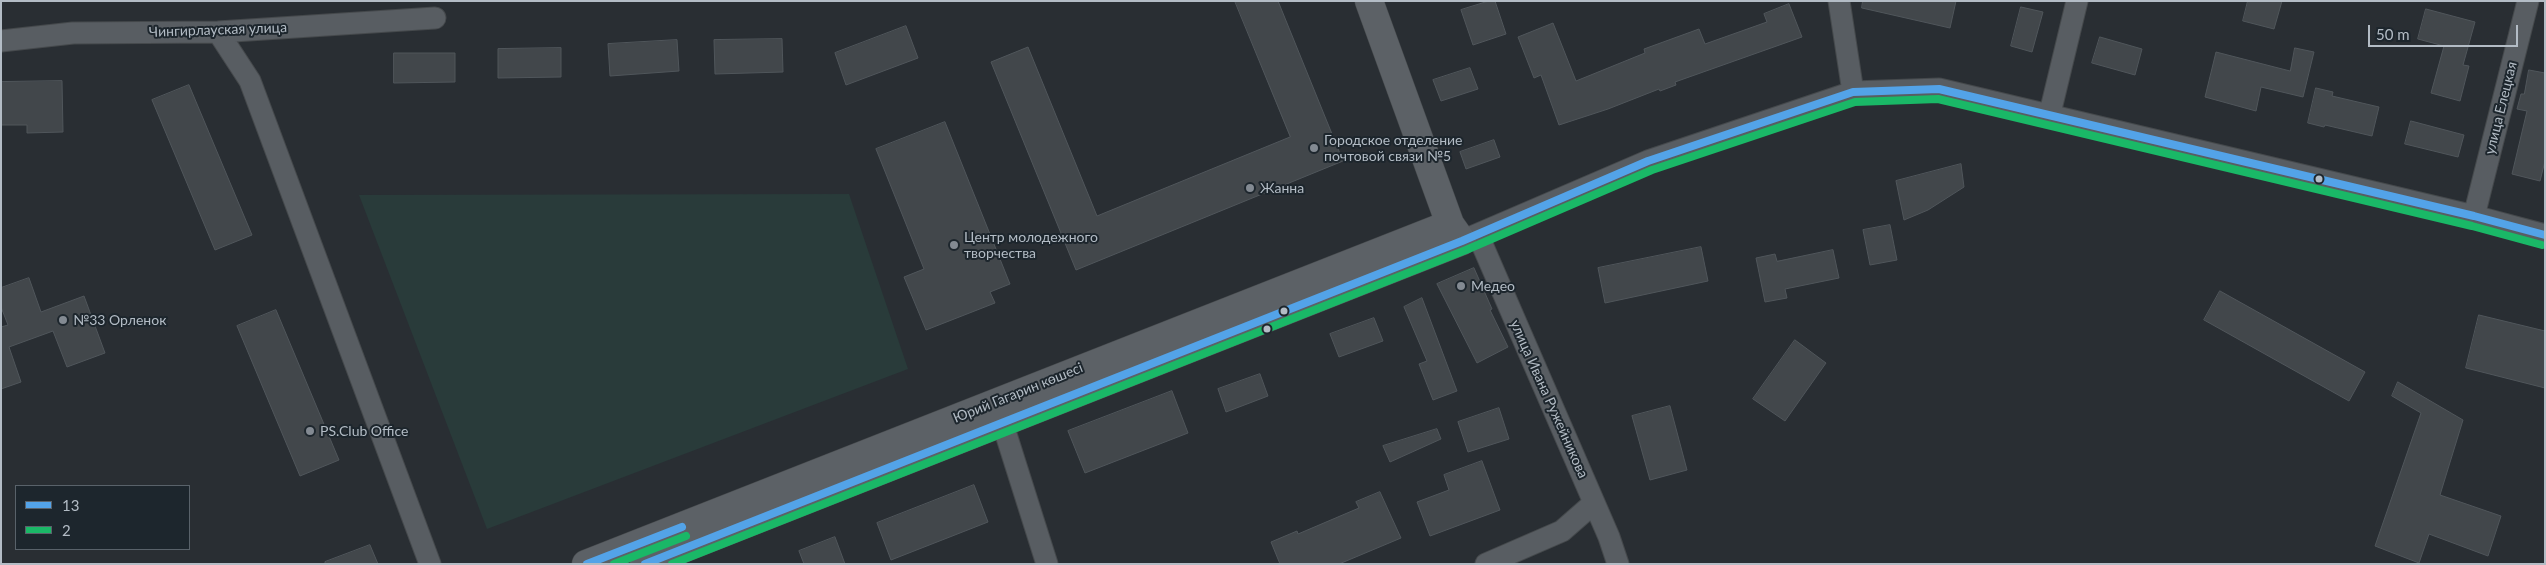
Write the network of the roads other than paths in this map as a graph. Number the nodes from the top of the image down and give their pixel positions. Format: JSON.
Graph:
{"nodes":[{"id":1,"x":1369,"y":1,"type":"edge"},
{"id":2,"x":1839,"y":1,"type":"edge"},
{"id":3,"x":2078,"y":1,"type":"edge"},
{"id":4,"x":2528,"y":1,"type":"edge"},
{"id":5,"x":435,"y":18,"type":"dead end"},
{"id":6,"x":218,"y":32,"type":"junction"},
{"id":7,"x":1,"y":42,"type":"edge"},
{"id":8,"x":1853,"y":92,"type":"junction"},
{"id":9,"x":2050,"y":113,"type":"junction"},
{"id":10,"x":2474,"y":216,"type":"junction"},
{"id":11,"x":1463,"y":233,"type":"junction"},
{"id":12,"x":2545,"y":235,"type":"edge"},
{"id":13,"x":999,"y":412,"type":"junction"},
{"id":14,"x":1594,"y":503,"type":"junction"},
{"id":15,"x":430,"y":564,"type":"edge"},
{"id":16,"x":586,"y":564,"type":"edge"},
{"id":17,"x":644,"y":564,"type":"edge"},
{"id":18,"x":1047,"y":564,"type":"edge"},
{"id":19,"x":1486,"y":564,"type":"edge"},
{"id":20,"x":1618,"y":564,"type":"edge"}],
"edges":[{"from":1,"to":11,"type":"main road"},
{"from":2,"to":8,"type":"street"},
{"from":3,"to":9,"type":"street"},
{"from":4,"to":10,"type":"street","name":"улица Елецкая"},
{"from":5,"to":6,"type":"street","name":"Чингирлауская улица"},
{"from":6,"to":7,"type":"street","name":"Чингирлауская улица"},
{"from":6,"to":15,"type":"street"},
{"from":8,"to":9,"type":"street","name":"Юрий Гагарин көшесі"},
{"from":8,"to":11,"type":"street","name":"Юрий Гагарин көшесі"},
{"from":9,"to":10,"type":"street","name":"Юрий Гагарин көшесі"},
{"from":10,"to":12,"type":"street","name":"Юрий Гагарин көшесі"},
{"from":11,"to":13,"type":"main road","name":"Юрий Гагарин көшесі"},
{"from":11,"to":14,"type":"street","name":"улица Ивана Ружейникова"},
{"from":13,"to":16,"type":"main road","name":"Юрий Гагарин көшесі"},
{"from":13,"to":17,"type":"main road","name":"Юрий Гагарин көшесі"},
{"from":13,"to":18,"type":"street"},
{"from":14,"to":19,"type":"street"},
{"from":14,"to":20,"type":"street","name":"улица Ивана Ружейникова"}]}
